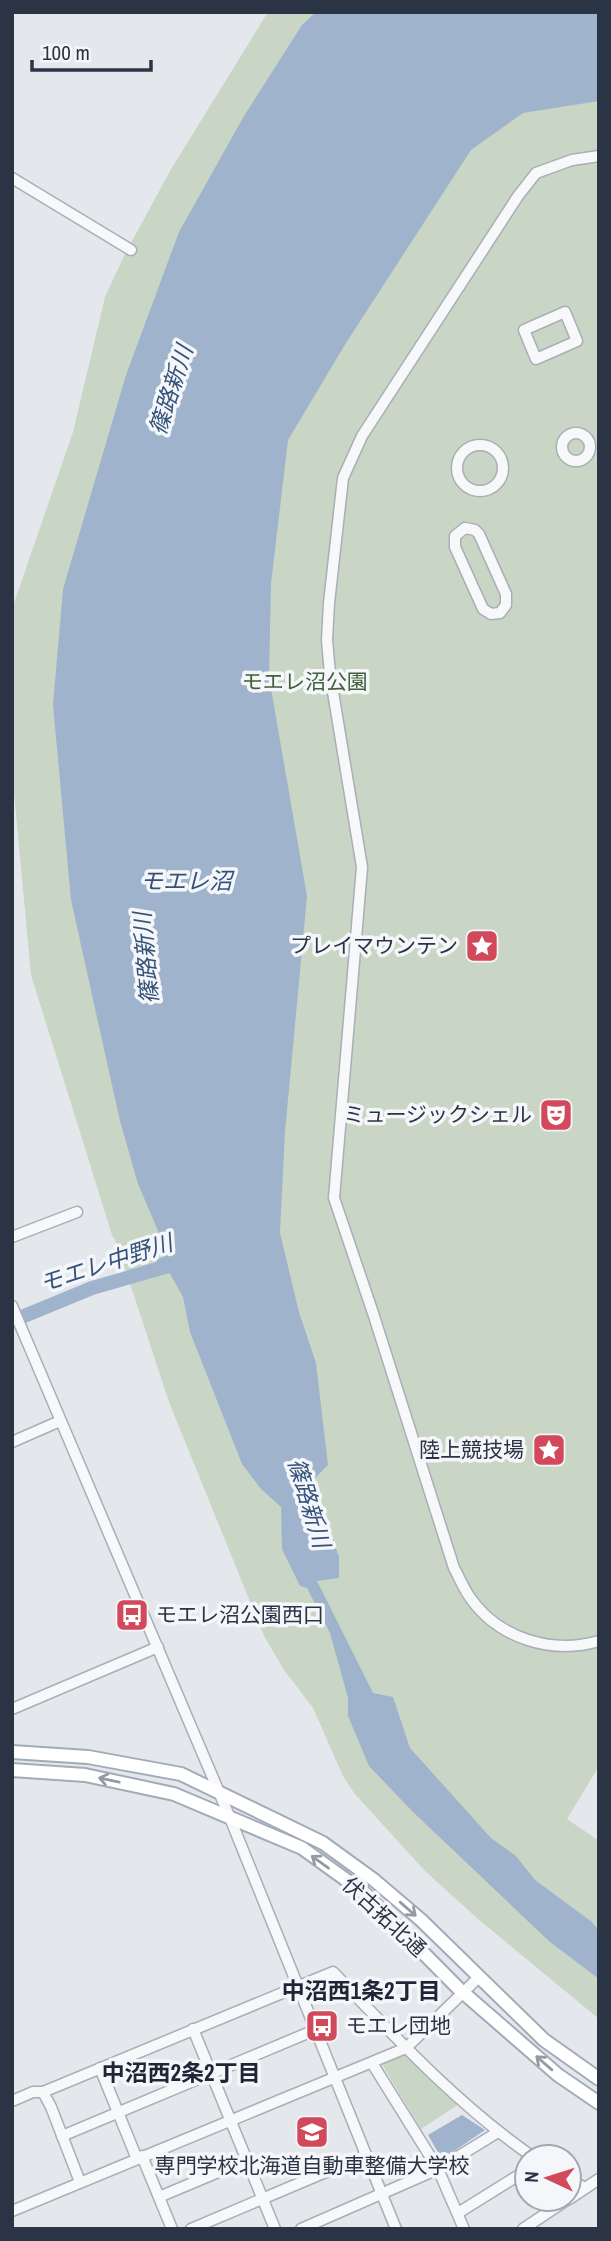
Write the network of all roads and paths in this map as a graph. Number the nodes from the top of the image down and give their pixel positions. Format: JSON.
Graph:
{"nodes":[{"id":1,"x":599,"y":156,"type":"edge"},
{"id":2,"x":12,"y":178,"type":"edge"},
{"id":3,"x":131,"y":250,"type":"dead end"},
{"id":4,"x":577,"y":341,"type":"joint"},
{"id":5,"x":502,"y":460,"type":"joint"},
{"id":6,"x":506,"y":594,"type":"joint"},
{"id":7,"x":77,"y":1212,"type":"dead end"},
{"id":8,"x":12,"y":1237,"type":"edge"},
{"id":9,"x":13,"y":1307,"type":"edge"},
{"id":10,"x":60,"y":1421,"type":"junction"},
{"id":11,"x":12,"y":1441,"type":"edge"},
{"id":12,"x":599,"y":1641,"type":"edge"},
{"id":13,"x":158,"y":1647,"type":"junction"},
{"id":14,"x":12,"y":1709,"type":"edge"},
{"id":15,"x":12,"y":1752,"type":"edge"},
{"id":16,"x":12,"y":1770,"type":"edge"},
{"id":17,"x":219,"y":1792,"type":"junction"},
{"id":18,"x":230,"y":1818,"type":"junction"},
{"id":19,"x":479,"y":1978,"type":"junction"},
{"id":20,"x":297,"y":1986,"type":"junction"},
{"id":21,"x":463,"y":1993,"type":"junction"},
{"id":22,"x":193,"y":2029,"type":"junction"},
{"id":23,"x":315,"y":2030,"type":"junction"},
{"id":24,"x":406,"y":2048,"type":"junction"},
{"id":25,"x":372,"y":2063,"type":"junction"},
{"id":26,"x":100,"y":2068,"type":"junction"},
{"id":27,"x":211,"y":2073,"type":"junction"},
{"id":28,"x":334,"y":2077,"type":"junction"},
{"id":29,"x":599,"y":2079,"type":"edge"},
{"id":30,"x":43,"y":2092,"type":"junction"},
{"id":31,"x":12,"y":2101,"type":"edge"},
{"id":32,"x":599,"y":2102,"type":"edge"},
{"id":33,"x":118,"y":2113,"type":"junction"},
{"id":34,"x":230,"y":2120,"type":"junction"},
{"id":35,"x":498,"y":2132,"type":"junction"},
{"id":36,"x":62,"y":2136,"type":"junction"},
{"id":37,"x":513,"y":2143,"type":"edge"},
{"id":38,"x":366,"y":2155,"type":"junction"},
{"id":39,"x":140,"y":2158,"type":"junction"},
{"id":40,"x":247,"y":2160,"type":"junction"},
{"id":41,"x":438,"y":2169,"type":"junction"},
{"id":42,"x":513,"y":2179,"type":"edge"},
{"id":43,"x":599,"y":2179,"type":"edge"},
{"id":44,"x":80,"y":2182,"type":"junction"},
{"id":45,"x":585,"y":2188,"type":"edge"},
{"id":46,"x":382,"y":2195,"type":"junction"},
{"id":47,"x":159,"y":2197,"type":"junction"},
{"id":48,"x":263,"y":2199,"type":"junction"},
{"id":49,"x":12,"y":2211,"type":"edge"},
{"id":50,"x":458,"y":2213,"type":"junction"},
{"id":51,"x":548,"y":2213,"type":"edge"},
{"id":52,"x":172,"y":2229,"type":"edge"},
{"id":53,"x":191,"y":2229,"type":"edge"},
{"id":54,"x":275,"y":2229,"type":"edge"},
{"id":55,"x":301,"y":2229,"type":"edge"},
{"id":56,"x":396,"y":2229,"type":"edge"},
{"id":57,"x":464,"y":2229,"type":"edge"},
{"id":58,"x":523,"y":2229,"type":"edge"}],
"edges":[{"from":1,"to":12,"type":"street"},
{"from":2,"to":3,"type":"street"},
{"from":4,"to":4,"type":"street"},
{"from":5,"to":5,"type":"street"},
{"from":6,"to":6,"type":"street"},
{"from":7,"to":8,"type":"street"},
{"from":9,"to":10,"type":"street"},
{"from":10,"to":11,"type":"street"},
{"from":10,"to":13,"type":"street"},
{"from":13,"to":14,"type":"street"},
{"from":13,"to":17,"type":"street"},
{"from":15,"to":17,"type":"main road","name":"伏古拓北通"},
{"from":18,"to":16,"type":"main road","name":"伏古拓北通","one_way":true},
{"from":17,"to":18,"type":"street"},
{"from":17,"to":19,"type":"main road","name":"伏古拓北通","one_way":true},
{"from":18,"to":20,"type":"street"},
{"from":21,"to":18,"type":"main road","name":"伏古拓北通","one_way":true},
{"from":19,"to":21,"type":"street"},
{"from":19,"to":29,"type":"main road","name":"伏古拓北通"},
{"from":20,"to":22,"type":"street"},
{"from":20,"to":23,"type":"street"},
{"from":20,"to":24,"type":"street"},
{"from":21,"to":24,"type":"street"},
{"from":32,"to":21,"type":"main road","name":"伏古拓北通","one_way":true},
{"from":22,"to":26,"type":"street"},
{"from":22,"to":27,"type":"street"},
{"from":23,"to":27,"type":"street"},
{"from":23,"to":28,"type":"street"},
{"from":24,"to":25,"type":"street"},
{"from":24,"to":35,"type":"street"},
{"from":25,"to":28,"type":"street"},
{"from":25,"to":41,"type":"street"},
{"from":26,"to":30,"type":"street"},
{"from":26,"to":33,"type":"street"},
{"from":27,"to":33,"type":"street"},
{"from":27,"to":34,"type":"street"},
{"from":28,"to":34,"type":"street"},
{"from":28,"to":38,"type":"street"},
{"from":30,"to":31,"type":"street"},
{"from":30,"to":36,"type":"street"},
{"from":33,"to":36,"type":"street"},
{"from":33,"to":39,"type":"street"},
{"from":34,"to":39,"type":"street"},
{"from":34,"to":40,"type":"street"},
{"from":35,"to":37,"type":"street"},
{"from":35,"to":41,"type":"street"},
{"from":36,"to":44,"type":"street"},
{"from":38,"to":46,"type":"street"},
{"from":38,"to":48,"type":"street"},
{"from":39,"to":44,"type":"street"},
{"from":39,"to":47,"type":"street"},
{"from":40,"to":47,"type":"street"},
{"from":40,"to":48,"type":"street"},
{"from":41,"to":46,"type":"street"},
{"from":41,"to":50,"type":"street"},
{"from":42,"to":50,"type":"street"},
{"from":43,"to":45,"type":"street"},
{"from":44,"to":49,"type":"street"},
{"from":46,"to":55,"type":"street"},
{"from":46,"to":56,"type":"street"},
{"from":47,"to":52,"type":"street"},
{"from":48,"to":53,"type":"street"},
{"from":48,"to":54,"type":"street"},
{"from":50,"to":57,"type":"street"},
{"from":51,"to":58,"type":"street"}]}
